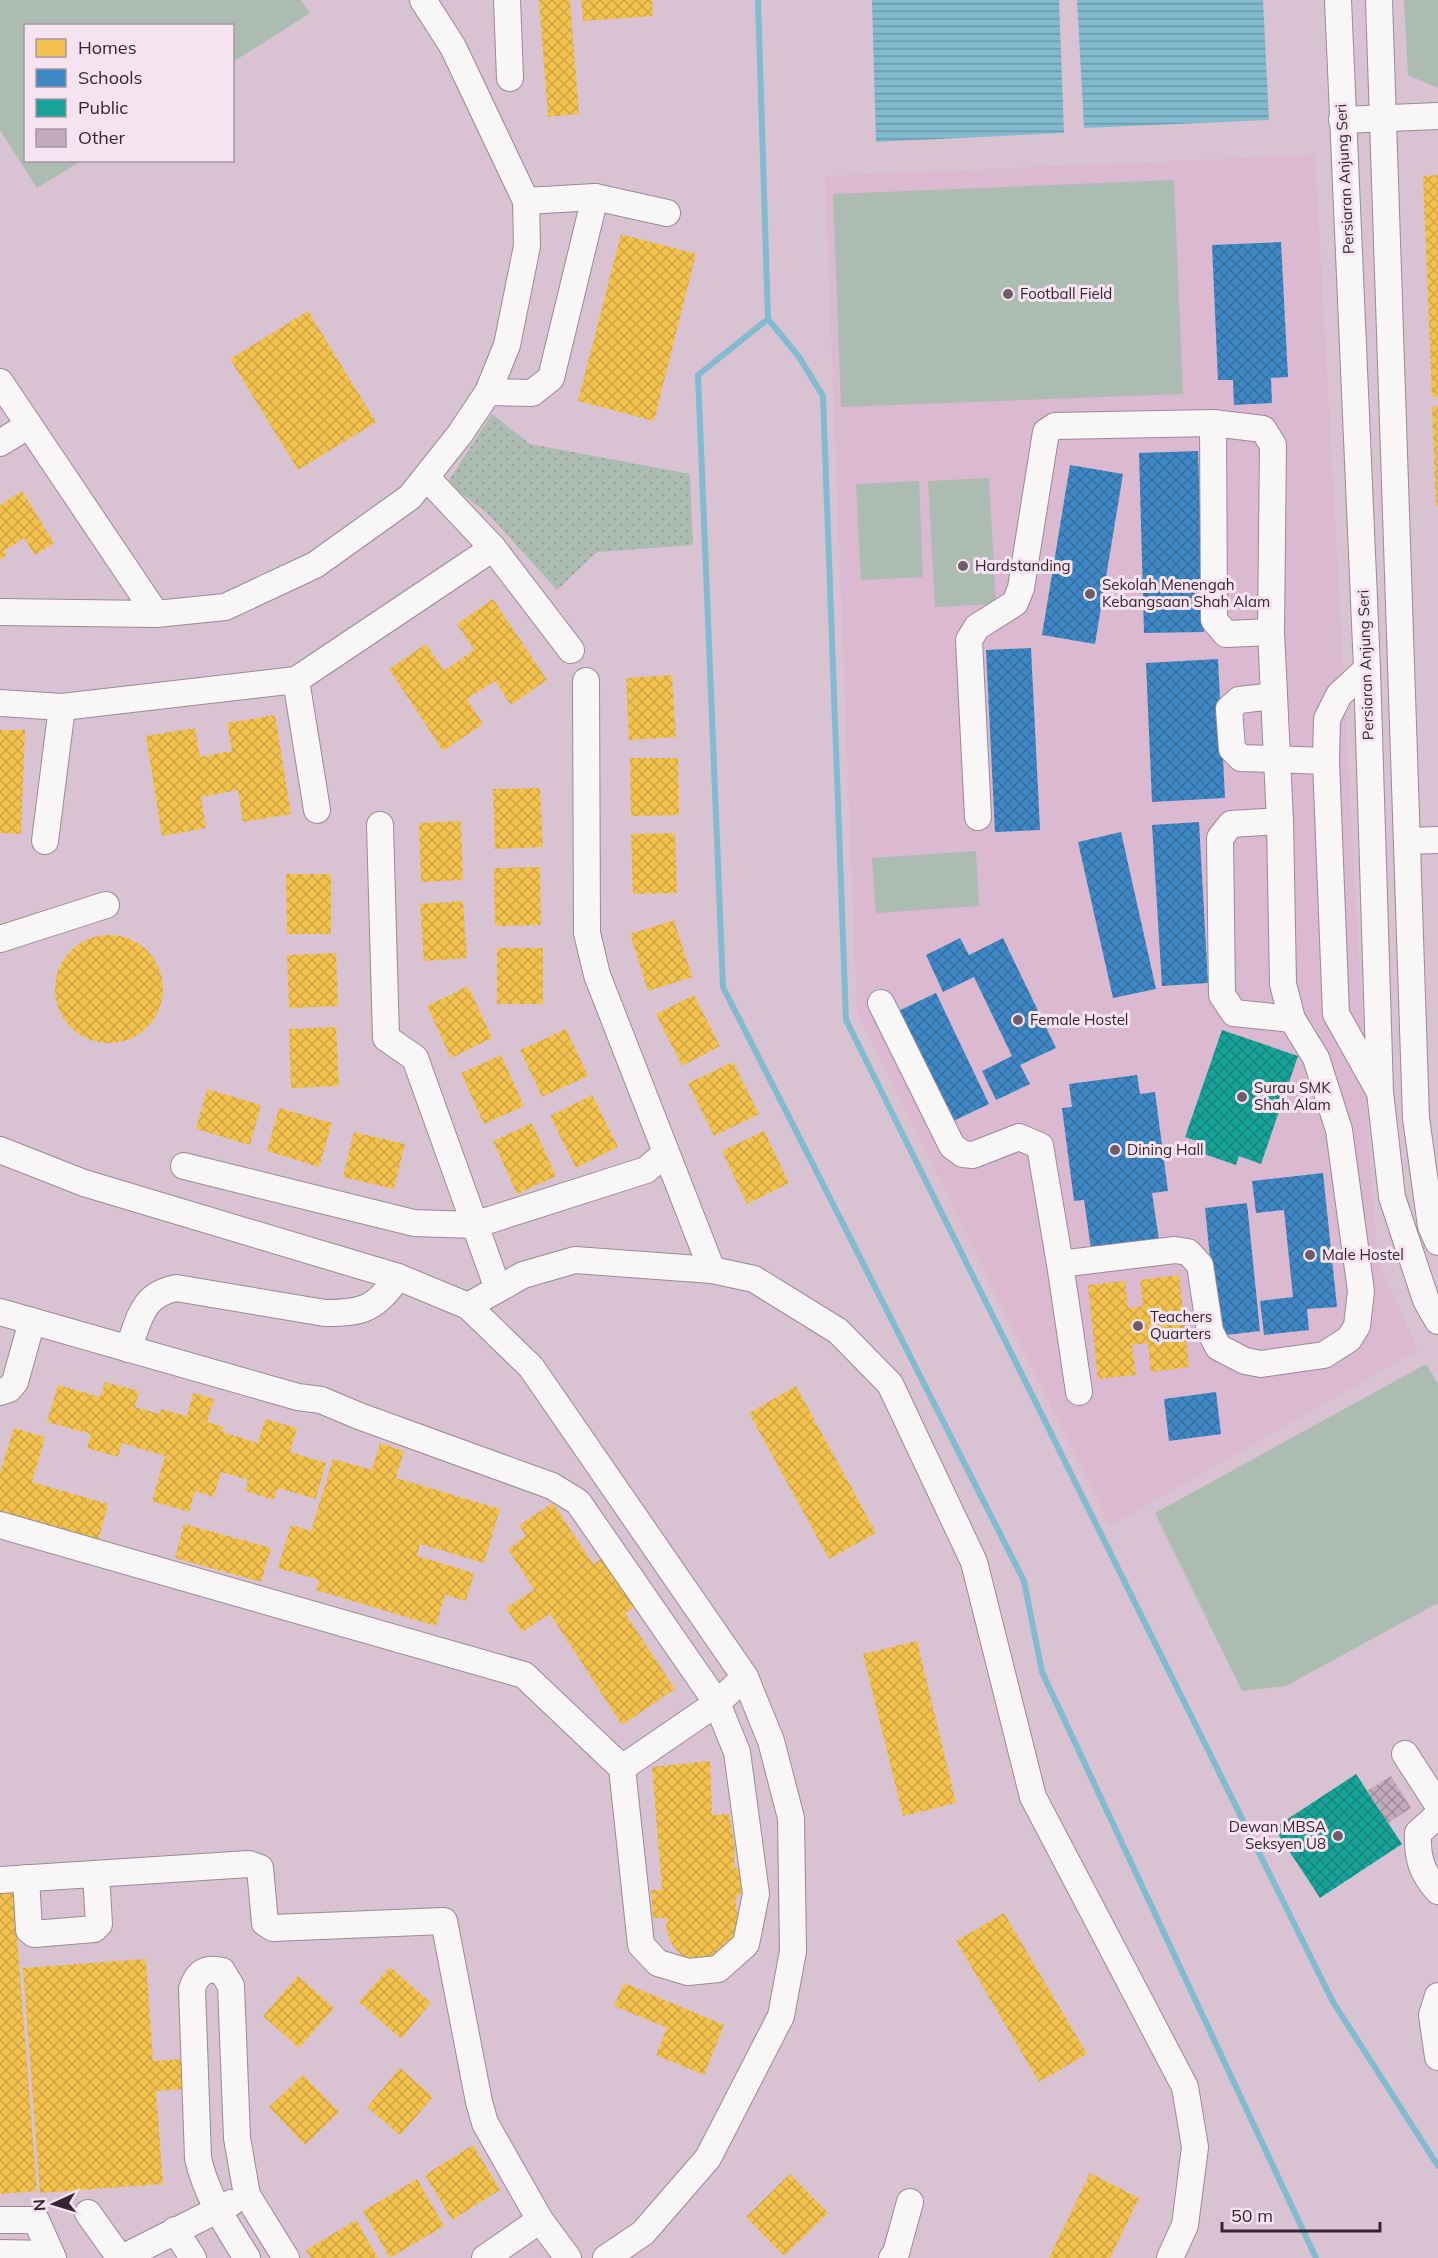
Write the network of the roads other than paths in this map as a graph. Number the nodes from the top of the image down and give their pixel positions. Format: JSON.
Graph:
{"nodes":[{"id":1,"x":423,"y":0,"type":"edge"},
{"id":2,"x":507,"y":0,"type":"edge"},
{"id":3,"x":1338,"y":0,"type":"edge"},
{"id":4,"x":1379,"y":0,"type":"edge"},
{"id":5,"x":510,"y":78,"type":"dead end"},
{"id":6,"x":1438,"y":116,"type":"edge"},
{"id":7,"x":1384,"y":118,"type":"junction"},
{"id":8,"x":1342,"y":120,"type":"junction"},
{"id":9,"x":595,"y":197,"type":"junction"},
{"id":10,"x":526,"y":201,"type":"junction"},
{"id":11,"x":667,"y":213,"type":"dead end"},
{"id":12,"x":0,"y":382,"type":"edge"},
{"id":13,"x":488,"y":392,"type":"junction"},
{"id":14,"x":1213,"y":423,"type":"junction"},
{"id":15,"x":29,"y":425,"type":"junction"},
{"id":16,"x":0,"y":443,"type":"edge"},
{"id":17,"x":426,"y":477,"type":"junction"},
{"id":18,"x":493,"y":548,"type":"junction"},
{"id":19,"x":0,"y":612,"type":"edge"},
{"id":20,"x":156,"y":615,"type":"junction"},
{"id":21,"x":1271,"y":632,"type":"junction"},
{"id":22,"x":571,"y":650,"type":"dead end"},
{"id":23,"x":1367,"y":669,"type":"junction"},
{"id":24,"x":296,"y":680,"type":"junction"},
{"id":25,"x":586,"y":681,"type":"dead end"},
{"id":26,"x":1274,"y":696,"type":"junction"},
{"id":27,"x":0,"y":703,"type":"edge"},
{"id":28,"x":62,"y":707,"type":"junction"},
{"id":29,"x":1276,"y":760,"type":"junction"},
{"id":30,"x":1326,"y":761,"type":"junction"},
{"id":31,"x":317,"y":810,"type":"dead end"},
{"id":32,"x":978,"y":817,"type":"dead end"},
{"id":33,"x":1280,"y":821,"type":"junction"},
{"id":34,"x":380,"y":825,"type":"dead end"},
{"id":35,"x":1438,"y":840,"type":"edge"},
{"id":36,"x":45,"y":841,"type":"dead end"},
{"id":37,"x":1408,"y":841,"type":"junction"},
{"id":38,"x":106,"y":905,"type":"dead end"},
{"id":39,"x":0,"y":939,"type":"edge"},
{"id":40,"x":881,"y":1003,"type":"dead end"},
{"id":41,"x":1292,"y":1019,"type":"junction"},
{"id":42,"x":1380,"y":1092,"type":"junction"},
{"id":43,"x":1428,"y":1136,"type":"edge"},
{"id":44,"x":0,"y":1150,"type":"edge"},
{"id":45,"x":666,"y":1153,"type":"junction"},
{"id":46,"x":184,"y":1166,"type":"dead end"},
{"id":47,"x":474,"y":1225,"type":"junction"},
{"id":48,"x":1438,"y":1242,"type":"edge"},
{"id":49,"x":1060,"y":1264,"type":"junction"},
{"id":50,"x":712,"y":1270,"type":"junction"},
{"id":51,"x":398,"y":1277,"type":"junction"},
{"id":52,"x":498,"y":1289,"type":"junction"},
{"id":53,"x":468,"y":1306,"type":"junction"},
{"id":54,"x":0,"y":1312,"type":"edge"},
{"id":55,"x":32,"y":1321,"type":"junction"},
{"id":56,"x":1438,"y":1321,"type":"edge"},
{"id":57,"x":128,"y":1348,"type":"junction"},
{"id":58,"x":0,"y":1392,"type":"edge"},
{"id":59,"x":1079,"y":1392,"type":"dead end"},
{"id":60,"x":0,"y":1525,"type":"edge"},
{"id":61,"x":745,"y":1677,"type":"junction"},
{"id":62,"x":717,"y":1703,"type":"junction"},
{"id":63,"x":1405,"y":1754,"type":"dead end"},
{"id":64,"x":622,"y":1768,"type":"junction"},
{"id":65,"x":1438,"y":1805,"type":"edge"},
{"id":66,"x":1438,"y":1815,"type":"edge"},
{"id":67,"x":96,"y":1874,"type":"junction"},
{"id":68,"x":26,"y":1878,"type":"junction"},
{"id":69,"x":0,"y":1880,"type":"edge"},
{"id":70,"x":1438,"y":1891,"type":"edge"},
{"id":71,"x":794,"y":1892,"type":"junction"},
{"id":72,"x":756,"y":1894,"type":"junction"},
{"id":73,"x":1438,"y":1996,"type":"edge"},
{"id":74,"x":1438,"y":2057,"type":"edge"},
{"id":75,"x":247,"y":2195,"type":"junction"},
{"id":76,"x":910,"y":2202,"type":"dead end"},
{"id":77,"x":217,"y":2209,"type":"junction"},
{"id":78,"x":88,"y":2213,"type":"dead end"},
{"id":79,"x":0,"y":2220,"type":"edge"},
{"id":80,"x":540,"y":2220,"type":"junction"},
{"id":81,"x":175,"y":2230,"type":"junction"},
{"id":82,"x":0,"y":2253,"type":"edge"},
{"id":83,"x":51,"y":2256,"type":"edge"},
{"id":84,"x":121,"y":2258,"type":"edge"},
{"id":85,"x":193,"y":2258,"type":"edge"},
{"id":86,"x":247,"y":2258,"type":"edge"},
{"id":87,"x":286,"y":2258,"type":"edge"},
{"id":88,"x":484,"y":2258,"type":"edge"},
{"id":89,"x":568,"y":2258,"type":"edge"},
{"id":90,"x":606,"y":2258,"type":"edge"},
{"id":91,"x":892,"y":2258,"type":"edge"},
{"id":92,"x":1170,"y":2258,"type":"edge"}],
"edges":[{"from":1,"to":10,"type":"street"},
{"from":2,"to":5,"type":"street"},
{"from":3,"to":8,"type":"street","name":"Persiaran Anjung Seri"},
{"from":4,"to":7,"type":"street"},
{"from":6,"to":7,"type":"street"},
{"from":7,"to":8,"type":"street"},
{"from":7,"to":37,"type":"street"},
{"from":8,"to":23,"type":"street","name":"Persiaran Anjung Seri"},
{"from":9,"to":10,"type":"street"},
{"from":9,"to":11,"type":"street"},
{"from":9,"to":13,"type":"street"},
{"from":10,"to":13,"type":"street"},
{"from":12,"to":15,"type":"street"},
{"from":13,"to":17,"type":"street"},
{"from":14,"to":21,"type":"street"},
{"from":14,"to":21,"type":"street"},
{"from":14,"to":32,"type":"street"},
{"from":15,"to":16,"type":"street"},
{"from":15,"to":20,"type":"street"},
{"from":17,"to":18,"type":"street"},
{"from":17,"to":20,"type":"street"},
{"from":18,"to":22,"type":"street"},
{"from":18,"to":24,"type":"street"},
{"from":19,"to":20,"type":"street"},
{"from":21,"to":26,"type":"street"},
{"from":23,"to":30,"type":"street"},
{"from":23,"to":42,"type":"street","name":"Persiaran Anjung Seri"},
{"from":24,"to":28,"type":"street"},
{"from":24,"to":31,"type":"street"},
{"from":25,"to":45,"type":"street"},
{"from":26,"to":29,"type":"street"},
{"from":26,"to":29,"type":"street"},
{"from":27,"to":28,"type":"street"},
{"from":28,"to":36,"type":"street"},
{"from":29,"to":30,"type":"street"},
{"from":29,"to":33,"type":"street"},
{"from":30,"to":42,"type":"street"},
{"from":33,"to":41,"type":"street"},
{"from":33,"to":41,"type":"street"},
{"from":34,"to":47,"type":"street"},
{"from":35,"to":37,"type":"street"},
{"from":37,"to":43,"type":"street"},
{"from":38,"to":39,"type":"street"},
{"from":40,"to":49,"type":"street"},
{"from":41,"to":49,"type":"street"},
{"from":42,"to":56,"type":"street","name":"Persiaran Anjung Seri"},
{"from":43,"to":48,"type":"street"},
{"from":44,"to":51,"type":"street"},
{"from":45,"to":47,"type":"street"},
{"from":45,"to":50,"type":"street"},
{"from":46,"to":47,"type":"street"},
{"from":47,"to":52,"type":"street"},
{"from":49,"to":59,"type":"street"},
{"from":50,"to":52,"type":"street"},
{"from":50,"to":92,"type":"street"},
{"from":51,"to":53,"type":"street"},
{"from":51,"to":57,"type":"street"},
{"from":52,"to":53,"type":"street"},
{"from":53,"to":61,"type":"street"},
{"from":54,"to":55,"type":"street"},
{"from":55,"to":57,"type":"street"},
{"from":55,"to":58,"type":"street"},
{"from":57,"to":62,"type":"street"},
{"from":60,"to":64,"type":"street"},
{"from":61,"to":62,"type":"street"},
{"from":61,"to":71,"type":"street"},
{"from":62,"to":64,"type":"street"},
{"from":62,"to":72,"type":"street"},
{"from":63,"to":65,"type":"street"},
{"from":64,"to":72,"type":"street"},
{"from":66,"to":70,"type":"street"},
{"from":67,"to":68,"type":"street"},
{"from":67,"to":68,"type":"street"},
{"from":67,"to":80,"type":"street"},
{"from":68,"to":69,"type":"street"},
{"from":71,"to":72,"type":"street"},
{"from":71,"to":90,"type":"street"},
{"from":73,"to":74,"type":"street"},
{"from":75,"to":77,"type":"street"},
{"from":75,"to":77,"type":"street"},
{"from":75,"to":87,"type":"street"},
{"from":76,"to":91,"type":"street"},
{"from":77,"to":81,"type":"street"},
{"from":77,"to":86,"type":"street"},
{"from":78,"to":84,"type":"street"},
{"from":79,"to":83,"type":"street"},
{"from":80,"to":88,"type":"street"},
{"from":80,"to":89,"type":"street"},
{"from":81,"to":84,"type":"street"},
{"from":81,"to":85,"type":"street"},
{"from":82,"to":83,"type":"street"}]}
